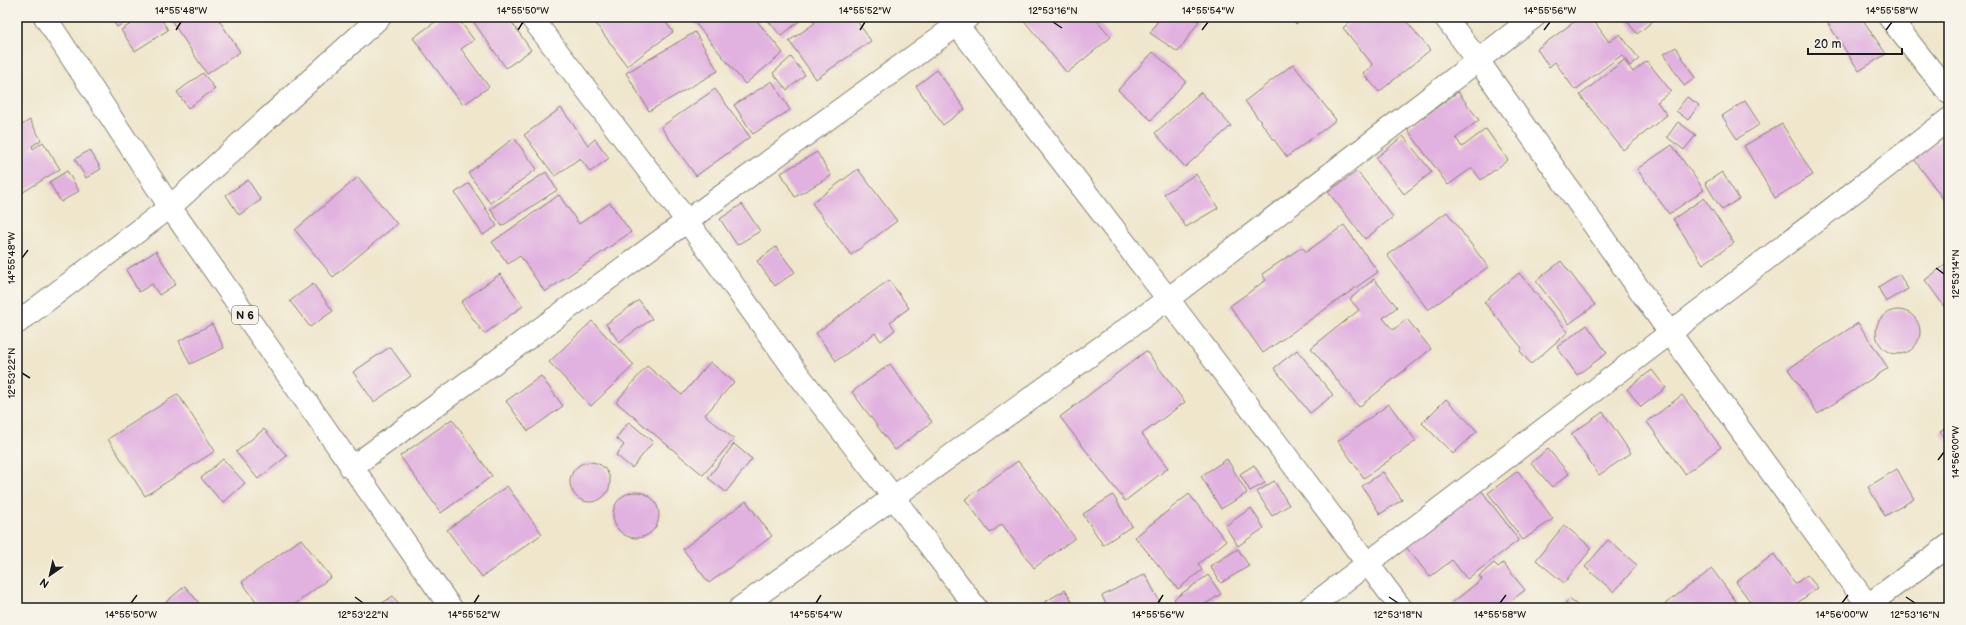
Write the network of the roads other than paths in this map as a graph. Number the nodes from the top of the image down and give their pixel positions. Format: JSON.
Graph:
{"nodes":[{"id":1,"x":45,"y":17,"type":"edge"},
{"id":2,"x":380,"y":17,"type":"edge"},
{"id":3,"x":531,"y":17,"type":"edge"},
{"id":4,"x":1445,"y":17,"type":"edge"},
{"id":5,"x":1534,"y":17,"type":"edge"},
{"id":6,"x":1889,"y":17,"type":"edge"},
{"id":7,"x":959,"y":20,"type":"edge"},
{"id":8,"x":1477,"y":59,"type":"junction"},
{"id":9,"x":1949,"y":94,"type":"edge"},
{"id":10,"x":1949,"y":119,"type":"edge"},
{"id":11,"x":170,"y":207,"type":"junction"},
{"id":12,"x":686,"y":220,"type":"junction"},
{"id":13,"x":1168,"y":299,"type":"junction"},
{"id":14,"x":17,"y":323,"type":"edge"},
{"id":15,"x":1670,"y":334,"type":"junction"},
{"id":16,"x":351,"y":468,"type":"junction"},
{"id":17,"x":894,"y":498,"type":"junction"},
{"id":18,"x":1949,"y":545,"type":"edge"},
{"id":19,"x":1368,"y":564,"type":"junction"},
{"id":20,"x":1867,"y":607,"type":"edge"},
{"id":21,"x":451,"y":608,"type":"edge"},
{"id":22,"x":740,"y":608,"type":"edge"},
{"id":23,"x":976,"y":608,"type":"edge"},
{"id":24,"x":1309,"y":608,"type":"edge"},
{"id":25,"x":1401,"y":608,"type":"edge"}],
"edges":[{"from":1,"to":11,"type":"street","number":"N 6"},
{"from":2,"to":11,"type":"street"},
{"from":3,"to":12,"type":"street"},
{"from":4,"to":8,"type":"street"},
{"from":5,"to":8,"type":"street"},
{"from":6,"to":9,"type":"street"},
{"from":7,"to":12,"type":"street"},
{"from":7,"to":13,"type":"street"},
{"from":8,"to":13,"type":"street"},
{"from":8,"to":15,"type":"street"},
{"from":10,"to":15,"type":"street"},
{"from":11,"to":14,"type":"street"},
{"from":11,"to":16,"type":"street","number":"N 6"},
{"from":12,"to":16,"type":"street"},
{"from":12,"to":17,"type":"street"},
{"from":13,"to":17,"type":"street"},
{"from":13,"to":19,"type":"street"},
{"from":15,"to":19,"type":"street"},
{"from":15,"to":20,"type":"street"},
{"from":16,"to":21,"type":"street","number":"N 6"},
{"from":17,"to":22,"type":"street"},
{"from":17,"to":23,"type":"street"},
{"from":18,"to":20,"type":"street"},
{"from":19,"to":24,"type":"street"},
{"from":19,"to":25,"type":"street"}]}
